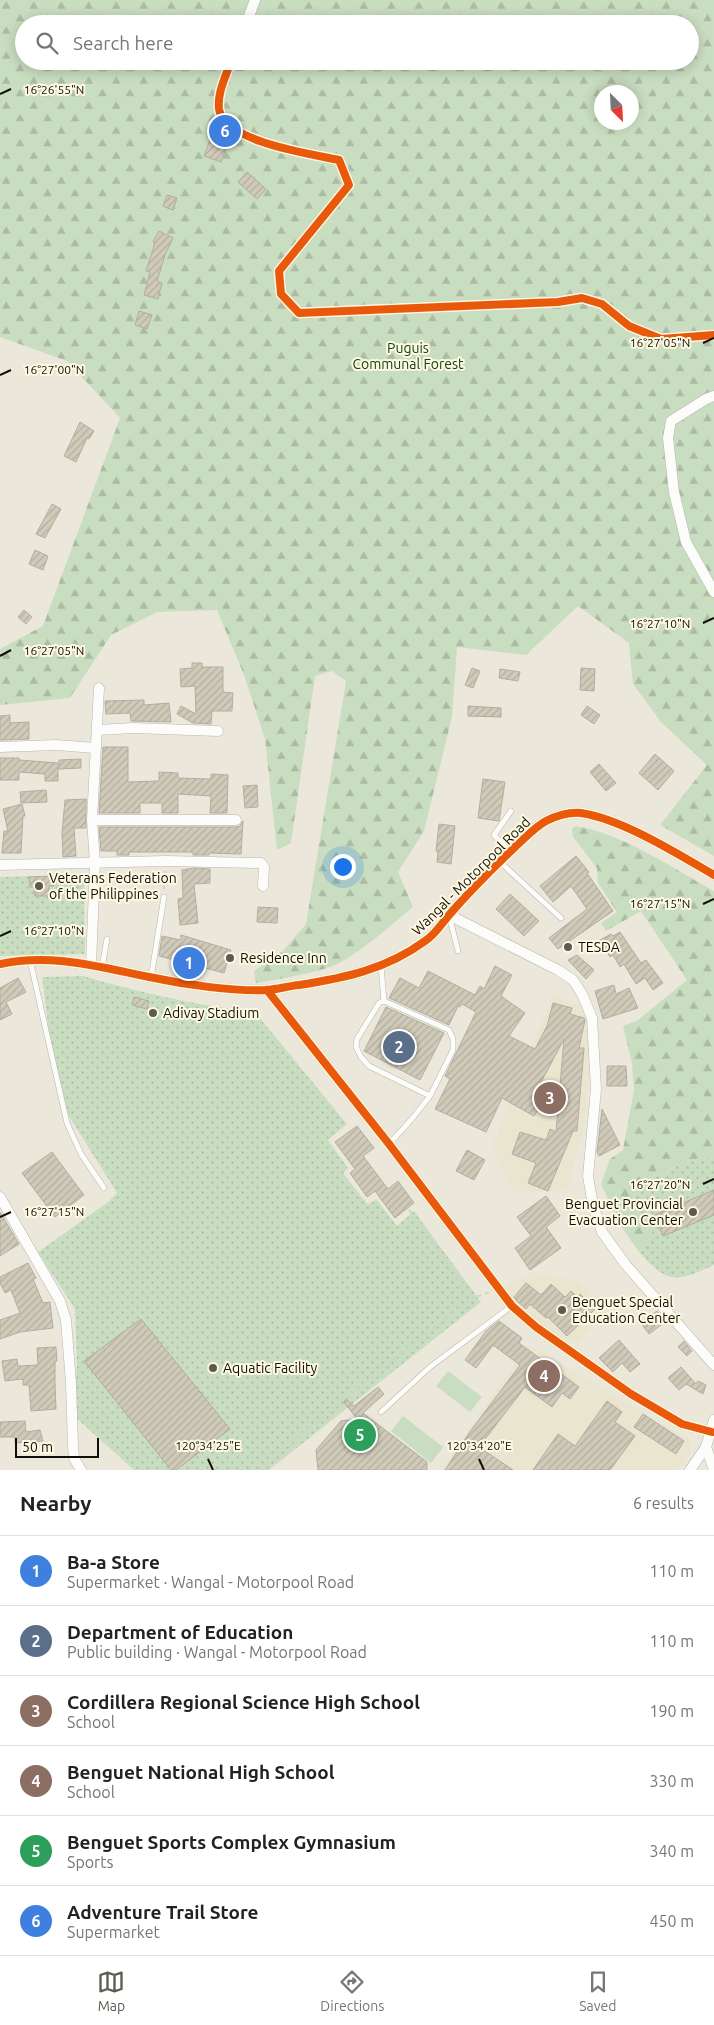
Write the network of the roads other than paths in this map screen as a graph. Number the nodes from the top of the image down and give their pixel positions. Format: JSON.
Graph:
{"nodes":[{"id":1,"x":255,"y":0,"type":"edge"},
{"id":2,"x":249,"y":15,"type":"edge"},
{"id":3,"x":228,"y":70,"type":"edge"},
{"id":4,"x":714,"y":335,"type":"edge"},
{"id":5,"x":714,"y":396,"type":"edge"},
{"id":6,"x":714,"y":592,"type":"edge"},
{"id":7,"x":99,"y":688,"type":"dead end"},
{"id":8,"x":98,"y":730,"type":"junction"},
{"id":9,"x":218,"y":731,"type":"dead end"},
{"id":10,"x":0,"y":747,"type":"edge"},
{"id":11,"x":96,"y":748,"type":"junction"},
{"id":12,"x":511,"y":810,"type":"dead end"},
{"id":13,"x":92,"y":820,"type":"junction"},
{"id":14,"x":236,"y":820,"type":"dead end"},
{"id":15,"x":510,"y":852,"type":"junction"},
{"id":16,"x":500,"y":861,"type":"junction"},
{"id":17,"x":95,"y":863,"type":"junction"},
{"id":18,"x":0,"y":865,"type":"edge"},
{"id":19,"x":714,"y":875,"type":"edge"},
{"id":20,"x":263,"y":886,"type":"dead end"},
{"id":21,"x":164,"y":897,"type":"road end"},
{"id":22,"x":449,"y":915,"type":"junction"},
{"id":23,"x":561,"y":918,"type":"dead end"},
{"id":24,"x":107,"y":938,"type":"dead end"},
{"id":25,"x":458,"y":951,"type":"dead end"},
{"id":26,"x":30,"y":960,"type":"junction"},
{"id":27,"x":0,"y":964,"type":"edge"},
{"id":28,"x":91,"y":965,"type":"junction"},
{"id":29,"x":381,"y":966,"type":"junction"},
{"id":30,"x":102,"y":967,"type":"junction"},
{"id":31,"x":151,"y":978,"type":"junction"},
{"id":32,"x":267,"y":990,"type":"junction"},
{"id":33,"x":384,"y":1001,"type":"junction"},
{"id":34,"x":430,"y":1096,"type":"junction"},
{"id":35,"x":389,"y":1144,"type":"junction"},
{"id":36,"x":104,"y":1188,"type":"dead end"},
{"id":37,"x":0,"y":1197,"type":"edge"},
{"id":38,"x":512,"y":1306,"type":"junction"},
{"id":39,"x":714,"y":1365,"type":"edge"},
{"id":40,"x":382,"y":1412,"type":"dead end"},
{"id":41,"x":714,"y":1420,"type":"edge"},
{"id":42,"x":712,"y":1432,"type":"junction"},
{"id":43,"x":706,"y":1447,"type":"junction"},
{"id":44,"x":713,"y":1466,"type":"edge"},
{"id":45,"x":81,"y":1470,"type":"edge"},
{"id":46,"x":690,"y":1470,"type":"edge"}],
"edges":[{"from":1,"to":2,"type":"street"},
{"from":3,"to":4,"type":"street"},
{"from":5,"to":6,"type":"street"},
{"from":7,"to":8,"type":"street"},
{"from":8,"to":9,"type":"street"},
{"from":8,"to":11,"type":"street"},
{"from":10,"to":11,"type":"street"},
{"from":11,"to":13,"type":"street"},
{"from":12,"to":15,"type":"lane"},
{"from":13,"to":14,"type":"street"},
{"from":13,"to":17,"type":"street"},
{"from":15,"to":16,"type":"street","name":"Wangal - Motorpool Road"},
{"from":15,"to":19,"type":"street","name":"Wangal - Motorpool Road"},
{"from":16,"to":22,"type":"street","name":"Wangal - Motorpool Road"},
{"from":16,"to":23,"type":"lane"},
{"from":17,"to":18,"type":"street"},
{"from":17,"to":20,"type":"street"},
{"from":17,"to":28,"type":"street"},
{"from":21,"to":31,"type":"lane"},
{"from":22,"to":25,"type":"lane"},
{"from":22,"to":29,"type":"street","name":"Wangal - Motorpool Road"},
{"from":22,"to":39,"type":"street"},
{"from":24,"to":30,"type":"lane"},
{"from":26,"to":27,"type":"street","name":"Wangal - Motorpool Road"},
{"from":26,"to":28,"type":"street","name":"Wangal - Motorpool Road"},
{"from":26,"to":36,"type":"lane"},
{"from":28,"to":30,"type":"street","name":"Wangal - Motorpool Road"},
{"from":29,"to":32,"type":"street","name":"Wangal - Motorpool Road"},
{"from":29,"to":33,"type":"lane"},
{"from":30,"to":31,"type":"street","name":"Wangal - Motorpool Road"},
{"from":31,"to":32,"type":"street","name":"Wangal - Motorpool Road"},
{"from":32,"to":35,"type":"street"},
{"from":33,"to":34,"type":"lane"},
{"from":33,"to":34,"type":"lane"},
{"from":34,"to":35,"type":"lane"},
{"from":35,"to":38,"type":"street"},
{"from":37,"to":45,"type":"street"},
{"from":38,"to":40,"type":"lane"},
{"from":38,"to":42,"type":"street"},
{"from":41,"to":42,"type":"street"},
{"from":42,"to":43,"type":"street"},
{"from":43,"to":44,"type":"street"},
{"from":43,"to":46,"type":"street"}]}
